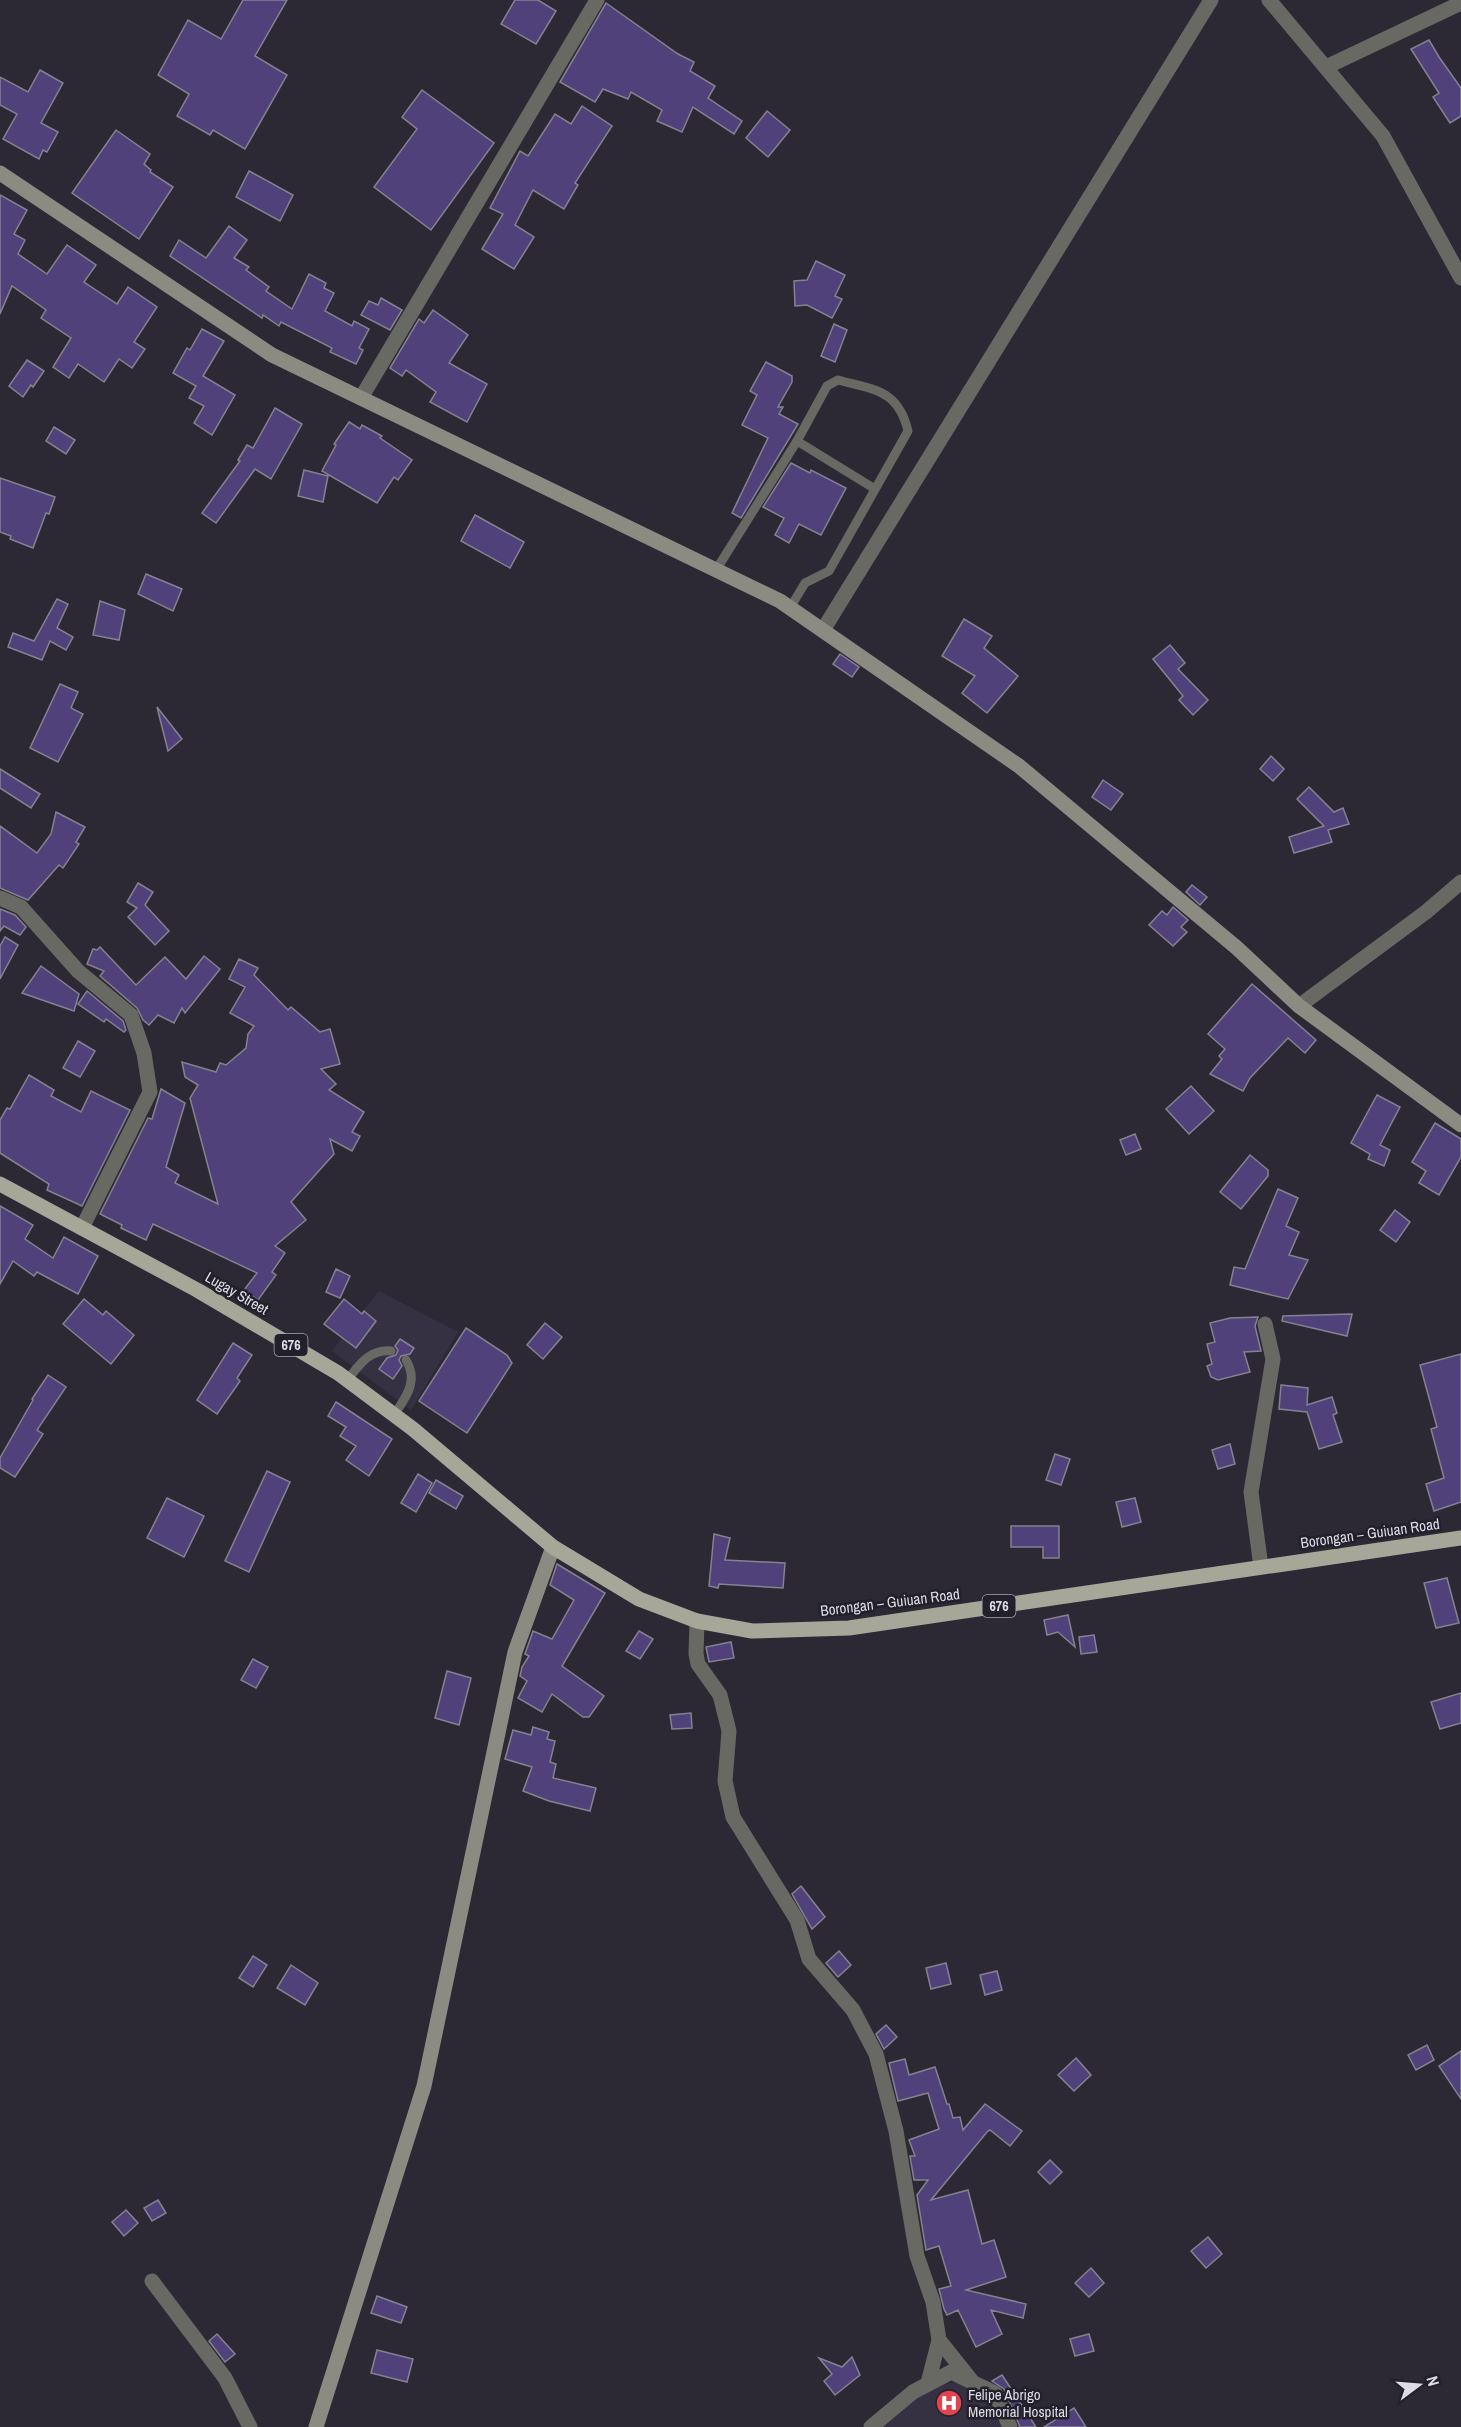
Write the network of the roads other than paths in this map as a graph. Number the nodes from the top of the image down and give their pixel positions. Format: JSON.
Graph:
{"nodes":[{"id":1,"x":597,"y":0,"type":"edge"},
{"id":2,"x":1211,"y":0,"type":"edge"},
{"id":3,"x":1269,"y":0,"type":"edge"},
{"id":4,"x":1461,"y":3,"type":"edge"},
{"id":5,"x":1326,"y":67,"type":"junction"},
{"id":6,"x":0,"y":173,"type":"edge"},
{"id":7,"x":1461,"y":278,"type":"edge"},
{"id":8,"x":362,"y":398,"type":"junction"},
{"id":9,"x":797,"y":441,"type":"junction"},
{"id":10,"x":875,"y":489,"type":"junction"},
{"id":11,"x":716,"y":570,"type":"junction"},
{"id":12,"x":790,"y":608,"type":"junction"},
{"id":13,"x":823,"y":630,"type":"junction"},
{"id":14,"x":1461,"y":882,"type":"edge"},
{"id":15,"x":0,"y":897,"type":"edge"},
{"id":16,"x":1299,"y":1006,"type":"junction"},
{"id":17,"x":1461,"y":1125,"type":"edge"},
{"id":18,"x":0,"y":1184,"type":"edge"},
{"id":19,"x":82,"y":1228,"type":"junction"},
{"id":20,"x":1265,"y":1324,"type":"dead end"},
{"id":21,"x":391,"y":1351,"type":"dead end"},
{"id":22,"x":406,"y":1360,"type":"dead end"},
{"id":23,"x":348,"y":1379,"type":"junction"},
{"id":24,"x":394,"y":1415,"type":"junction"},
{"id":25,"x":1461,"y":1538,"type":"edge"},
{"id":26,"x":553,"y":1547,"type":"junction"},
{"id":27,"x":1261,"y":1568,"type":"junction"},
{"id":28,"x":697,"y":1622,"type":"junction"},
{"id":29,"x":152,"y":2282,"type":"dead end"},
{"id":30,"x":939,"y":2340,"type":"junction"},
{"id":31,"x":972,"y":2382,"type":"junction"},
{"id":32,"x":928,"y":2383,"type":"junction"},
{"id":33,"x":250,"y":2427,"type":"edge"},
{"id":34,"x":316,"y":2427,"type":"edge"},
{"id":35,"x":871,"y":2427,"type":"edge"},
{"id":36,"x":1010,"y":2427,"type":"edge"}],
"edges":[{"from":1,"to":8,"type":"street"},
{"from":2,"to":13,"type":"street"},
{"from":3,"to":5,"type":"street"},
{"from":4,"to":5,"type":"street"},
{"from":5,"to":7,"type":"street"},
{"from":6,"to":8,"type":"street"},
{"from":8,"to":11,"type":"street"},
{"from":9,"to":10,"type":"lane"},
{"from":9,"to":10,"type":"lane"},
{"from":9,"to":11,"type":"lane"},
{"from":10,"to":12,"type":"lane"},
{"from":11,"to":12,"type":"street"},
{"from":12,"to":13,"type":"street"},
{"from":13,"to":16,"type":"street"},
{"from":14,"to":16,"type":"street"},
{"from":15,"to":19,"type":"street"},
{"from":16,"to":17,"type":"street"},
{"from":18,"to":19,"type":"main road","name":"Lugay Street","number":"676"},
{"from":19,"to":23,"type":"main road","name":"Lugay Street","number":"676"},
{"from":20,"to":27,"type":"street"},
{"from":21,"to":23,"type":"lane"},
{"from":22,"to":24,"type":"lane"},
{"from":23,"to":24,"type":"main road","name":"Lugay Street","number":"676"},
{"from":24,"to":26,"type":"main road","name":"Lugay Street","number":"676"},
{"from":25,"to":27,"type":"main road","name":"Borongan – Guiuan Road","number":"676"},
{"from":26,"to":28,"type":"main road","name":"Borongan – Guiuan Road","number":"676"},
{"from":26,"to":34,"type":"street"},
{"from":27,"to":28,"type":"main road","name":"Borongan – Guiuan Road","number":"676"},
{"from":28,"to":30,"type":"street"},
{"from":29,"to":33,"type":"street"},
{"from":30,"to":31,"type":"street"},
{"from":30,"to":32,"type":"street"},
{"from":31,"to":32,"type":"street"},
{"from":31,"to":36,"type":"street"},
{"from":32,"to":35,"type":"street"}]}
